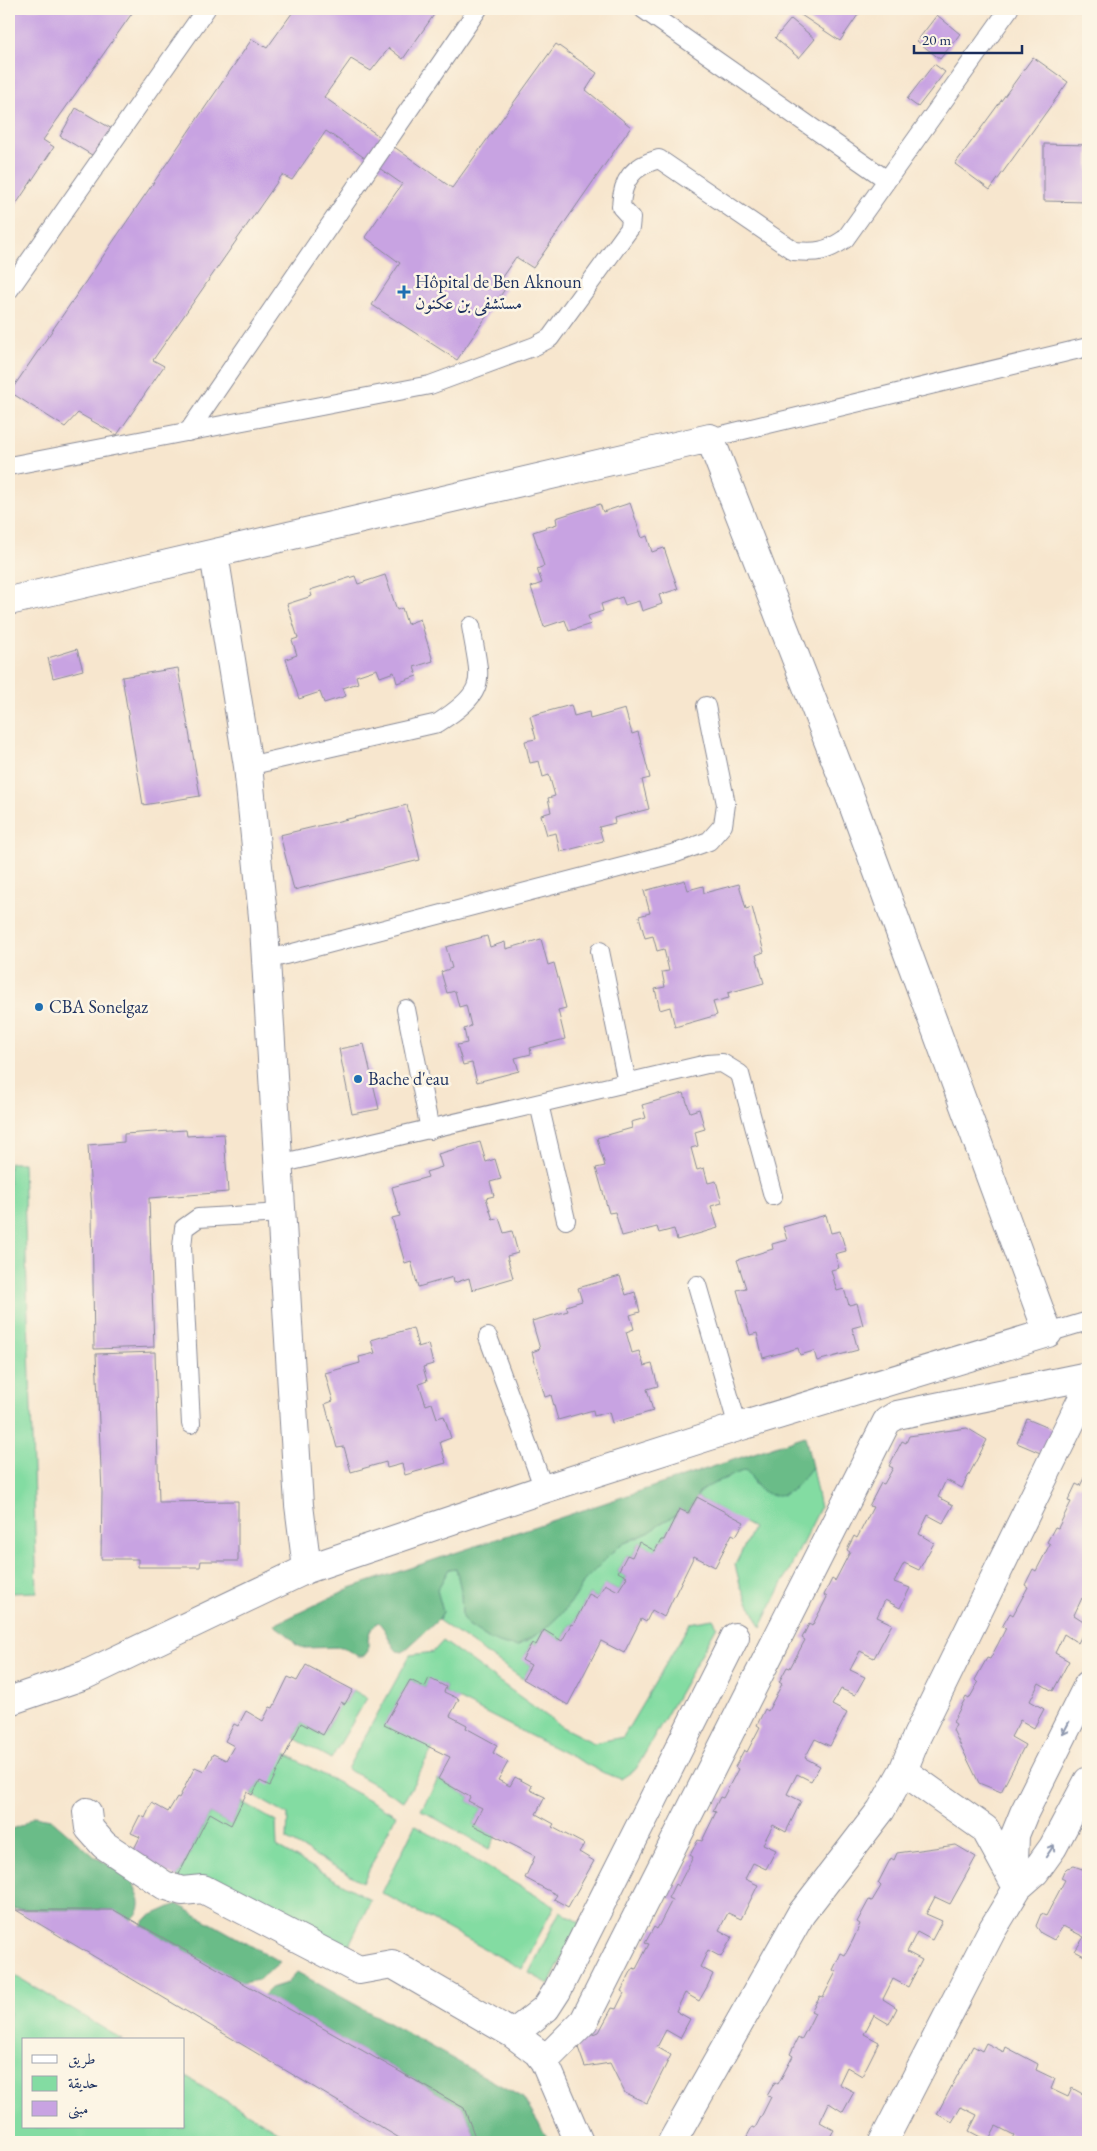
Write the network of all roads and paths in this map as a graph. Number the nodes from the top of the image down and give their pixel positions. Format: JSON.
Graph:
{"nodes":[{"id":1,"x":206,"y":9,"type":"edge"},
{"id":2,"x":478,"y":9,"type":"edge"},
{"id":3,"x":643,"y":9,"type":"edge"},
{"id":4,"x":1008,"y":9,"type":"edge"},
{"id":5,"x":887,"y":180,"type":"junction"},
{"id":6,"x":9,"y":290,"type":"edge"},
{"id":7,"x":1088,"y":347,"type":"edge"},
{"id":8,"x":188,"y":432,"type":"junction"},
{"id":9,"x":710,"y":438,"type":"junction"},
{"id":10,"x":9,"y":466,"type":"edge"},
{"id":11,"x":214,"y":554,"type":"junction"},
{"id":12,"x":9,"y":601,"type":"edge"},
{"id":13,"x":471,"y":626,"type":"dead end"},
{"id":14,"x":706,"y":706,"type":"dead end"},
{"id":15,"x":248,"y":766,"type":"junction"},
{"id":16,"x":600,"y":951,"type":"dead end"},
{"id":17,"x":266,"y":960,"type":"junction"},
{"id":18,"x":406,"y":1009,"type":"dead end"},
{"id":19,"x":627,"y":1083,"type":"junction"},
{"id":20,"x":539,"y":1104,"type":"junction"},
{"id":21,"x":430,"y":1130,"type":"junction"},
{"id":22,"x":279,"y":1164,"type":"junction"},
{"id":23,"x":774,"y":1196,"type":"dead end"},
{"id":24,"x":282,"y":1213,"type":"junction"},
{"id":25,"x":566,"y":1220,"type":"dead end"},
{"id":26,"x":697,"y":1286,"type":"dead end"},
{"id":27,"x":1088,"y":1321,"type":"edge"},
{"id":28,"x":1048,"y":1333,"type":"junction"},
{"id":29,"x":488,"y":1337,"type":"dead end"},
{"id":30,"x":1088,"y":1376,"type":"edge"},
{"id":31,"x":1088,"y":1387,"type":"edge"},
{"id":32,"x":191,"y":1424,"type":"dead end"},
{"id":33,"x":738,"y":1427,"type":"junction"},
{"id":34,"x":544,"y":1489,"type":"junction"},
{"id":35,"x":307,"y":1569,"type":"junction"},
{"id":36,"x":735,"y":1637,"type":"dead end"},
{"id":37,"x":1088,"y":1685,"type":"edge"},
{"id":38,"x":9,"y":1701,"type":"edge"},
{"id":39,"x":903,"y":1771,"type":"junction"},
{"id":40,"x":1088,"y":1781,"type":"edge"},
{"id":41,"x":87,"y":1812,"type":"dead end"},
{"id":42,"x":1018,"y":1887,"type":"junction"},
{"id":43,"x":513,"y":2034,"type":"junction"},
{"id":44,"x":544,"y":2061,"type":"junction"},
{"id":45,"x":579,"y":2142,"type":"edge"},
{"id":46,"x":672,"y":2142,"type":"edge"},
{"id":47,"x":883,"y":2142,"type":"edge"}],
"edges":[{"from":1,"to":6,"type":"lane"},
{"from":2,"to":8,"type":"lane"},
{"from":3,"to":5,"type":"lane"},
{"from":4,"to":5,"type":"lane"},
{"from":5,"to":8,"type":"lane"},
{"from":7,"to":9,"type":"lane"},
{"from":8,"to":10,"type":"lane"},
{"from":9,"to":11,"type":"street"},
{"from":9,"to":28,"type":"street"},
{"from":11,"to":12,"type":"street"},
{"from":11,"to":15,"type":"street"},
{"from":13,"to":15,"type":"lane"},
{"from":14,"to":17,"type":"lane"},
{"from":15,"to":17,"type":"street"},
{"from":16,"to":19,"type":"lane"},
{"from":17,"to":22,"type":"street"},
{"from":18,"to":21,"type":"lane"},
{"from":19,"to":20,"type":"lane"},
{"from":19,"to":23,"type":"lane"},
{"from":20,"to":21,"type":"lane"},
{"from":20,"to":25,"type":"lane"},
{"from":21,"to":22,"type":"lane"},
{"from":22,"to":24,"type":"street"},
{"from":24,"to":32,"type":"lane"},
{"from":24,"to":35,"type":"street"},
{"from":26,"to":33,"type":"lane"},
{"from":27,"to":28,"type":"lane"},
{"from":28,"to":33,"type":"street"},
{"from":29,"to":34,"type":"lane"},
{"from":30,"to":44,"type":"street"},
{"from":31,"to":39,"type":"street"},
{"from":33,"to":34,"type":"street"},
{"from":34,"to":35,"type":"street"},
{"from":35,"to":38,"type":"street"},
{"from":36,"to":43,"type":"street"},
{"from":37,"to":42,"type":"street","one_way":true},
{"from":39,"to":42,"type":"street"},
{"from":39,"to":46,"type":"street"},
{"from":42,"to":40,"type":"street","one_way":true},
{"from":41,"to":43,"type":"street"},
{"from":42,"to":47,"type":"street"},
{"from":43,"to":44,"type":"street"},
{"from":44,"to":45,"type":"street"}]}
